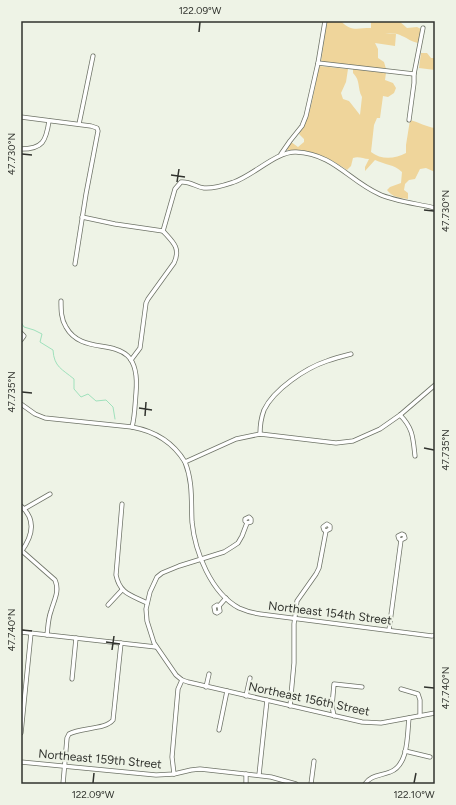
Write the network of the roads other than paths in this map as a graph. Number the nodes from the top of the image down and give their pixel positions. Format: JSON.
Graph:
{"nodes":[{"id":1,"x":325,"y":21,"type":"edge"},
{"id":2,"x":423,"y":28,"type":"dead end"},
{"id":3,"x":93,"y":56,"type":"dead end"},
{"id":4,"x":318,"y":63,"type":"junction"},
{"id":5,"x":414,"y":74,"type":"junction"},
{"id":6,"x":21,"y":117,"type":"edge"},
{"id":7,"x":409,"y":120,"type":"dead end"},
{"id":8,"x":49,"y":121,"type":"junction"},
{"id":9,"x":79,"y":124,"type":"junction"},
{"id":10,"x":21,"y":149,"type":"edge"},
{"id":11,"x":281,"y":155,"type":"junction"},
{"id":12,"x":435,"y":208,"type":"edge"},
{"id":13,"x":82,"y":217,"type":"junction"},
{"id":14,"x":163,"y":231,"type":"junction"},
{"id":15,"x":75,"y":264,"type":"dead end"},
{"id":16,"x":61,"y":301,"type":"dead end"},
{"id":17,"x":21,"y":333,"type":"edge"},
{"id":18,"x":21,"y":340,"type":"edge"},
{"id":19,"x":351,"y":354,"type":"dead end"},
{"id":20,"x":131,"y":360,"type":"junction"},
{"id":21,"x":435,"y":385,"type":"edge"},
{"id":22,"x":21,"y":404,"type":"edge"},
{"id":23,"x":400,"y":414,"type":"junction"},
{"id":24,"x":132,"y":427,"type":"junction"},
{"id":25,"x":260,"y":434,"type":"junction"},
{"id":26,"x":415,"y":456,"type":"dead end"},
{"id":27,"x":185,"y":462,"type":"junction"},
{"id":28,"x":50,"y":494,"type":"dead end"},
{"id":29,"x":122,"y":504,"type":"dead end"},
{"id":30,"x":23,"y":507,"type":"edge"},
{"id":31,"x":247,"y":523,"type":"dead end"},
{"id":32,"x":326,"y":531,"type":"dead end"},
{"id":33,"x":401,"y":540,"type":"dead end"},
{"id":34,"x":21,"y":551,"type":"edge"},
{"id":35,"x":201,"y":560,"type":"junction"},
{"id":36,"x":122,"y":590,"type":"junction"},
{"id":37,"x":226,"y":598,"type":"junction"},
{"id":38,"x":147,"y":603,"type":"junction"},
{"id":39,"x":108,"y":605,"type":"dead end"},
{"id":40,"x":219,"y":606,"type":"dead end"},
{"id":41,"x":295,"y":618,"type":"junction"},
{"id":42,"x":388,"y":630,"type":"junction"},
{"id":43,"x":21,"y":632,"type":"edge"},
{"id":44,"x":31,"y":633,"type":"junction"},
{"id":45,"x":47,"y":635,"type":"junction"},
{"id":46,"x":435,"y":635,"type":"edge"},
{"id":47,"x":76,"y":638,"type":"junction"},
{"id":48,"x":121,"y":643,"type":"junction"},
{"id":49,"x":156,"y":647,"type":"junction"},
{"id":50,"x":209,"y":674,"type":"dead end"},
{"id":51,"x":250,"y":678,"type":"dead end"},
{"id":52,"x":72,"y":679,"type":"dead end"},
{"id":53,"x":181,"y":680,"type":"junction"},
{"id":54,"x":206,"y":686,"type":"junction"},
{"id":55,"x":362,"y":687,"type":"dead end"},
{"id":56,"x":401,"y":689,"type":"dead end"},
{"id":57,"x":227,"y":691,"type":"junction"},
{"id":58,"x":246,"y":696,"type":"junction"},
{"id":59,"x":267,"y":700,"type":"junction"},
{"id":60,"x":22,"y":706,"type":"edge"},
{"id":61,"x":290,"y":706,"type":"junction"},
{"id":62,"x":435,"y":713,"type":"edge"},
{"id":63,"x":334,"y":716,"type":"junction"},
{"id":64,"x":420,"y":716,"type":"junction"},
{"id":65,"x":409,"y":718,"type":"junction"},
{"id":66,"x":220,"y":730,"type":"dead end"},
{"id":67,"x":21,"y":734,"type":"edge"},
{"id":68,"x":405,"y":751,"type":"junction"},
{"id":69,"x":430,"y":757,"type":"dead end"},
{"id":70,"x":314,"y":761,"type":"dead end"},
{"id":71,"x":21,"y":762,"type":"edge"},
{"id":72,"x":65,"y":765,"type":"junction"},
{"id":73,"x":174,"y":774,"type":"junction"},
{"id":74,"x":246,"y":774,"type":"junction"},
{"id":75,"x":259,"y":775,"type":"junction"},
{"id":76,"x":63,"y":784,"type":"edge"},
{"id":77,"x":246,"y":784,"type":"edge"},
{"id":78,"x":294,"y":784,"type":"edge"},
{"id":79,"x":312,"y":784,"type":"edge"},
{"id":80,"x":365,"y":784,"type":"edge"}],
"edges":[{"from":1,"to":4,"type":"street"},
{"from":2,"to":5,"type":"street"},
{"from":3,"to":9,"type":"street"},
{"from":4,"to":5,"type":"street"},
{"from":4,"to":11,"type":"street"},
{"from":5,"to":7,"type":"street"},
{"from":6,"to":8,"type":"street"},
{"from":8,"to":9,"type":"street"},
{"from":8,"to":10,"type":"street"},
{"from":9,"to":13,"type":"street"},
{"from":11,"to":12,"type":"street"},
{"from":11,"to":14,"type":"street"},
{"from":13,"to":14,"type":"street"},
{"from":13,"to":15,"type":"street"},
{"from":14,"to":20,"type":"street"},
{"from":16,"to":20,"type":"street"},
{"from":17,"to":18,"type":"street"},
{"from":19,"to":25,"type":"street"},
{"from":20,"to":24,"type":"street"},
{"from":21,"to":23,"type":"street"},
{"from":22,"to":24,"type":"street"},
{"from":23,"to":25,"type":"street"},
{"from":23,"to":26,"type":"street"},
{"from":24,"to":27,"type":"street"},
{"from":25,"to":27,"type":"street"},
{"from":27,"to":35,"type":"street","name":"Northeast 154th Street"},
{"from":28,"to":30,"type":"street"},
{"from":29,"to":36,"type":"street"},
{"from":30,"to":34,"type":"street"},
{"from":31,"to":35,"type":"street"},
{"from":32,"to":41,"type":"street"},
{"from":33,"to":42,"type":"street"},
{"from":34,"to":45,"type":"street"},
{"from":35,"to":37,"type":"street","name":"Northeast 154th Street"},
{"from":35,"to":38,"type":"street"},
{"from":36,"to":38,"type":"street"},
{"from":36,"to":39,"type":"street"},
{"from":37,"to":40,"type":"street"},
{"from":37,"to":41,"type":"street","name":"Northeast 154th Street"},
{"from":38,"to":49,"type":"street"},
{"from":41,"to":42,"type":"street","name":"Northeast 154th Street"},
{"from":41,"to":61,"type":"street"},
{"from":42,"to":46,"type":"street","name":"Northeast 154th Street"},
{"from":43,"to":44,"type":"street"},
{"from":44,"to":45,"type":"street"},
{"from":44,"to":60,"type":"street"},
{"from":45,"to":47,"type":"street"},
{"from":47,"to":48,"type":"street"},
{"from":47,"to":52,"type":"street"},
{"from":48,"to":49,"type":"street"},
{"from":48,"to":72,"type":"street"},
{"from":49,"to":53,"type":"street"},
{"from":50,"to":54,"type":"street"},
{"from":51,"to":58,"type":"street"},
{"from":53,"to":54,"type":"street","name":"Northeast 156th Street"},
{"from":53,"to":73,"type":"street"},
{"from":54,"to":57,"type":"street","name":"Northeast 156th Street"},
{"from":55,"to":63,"type":"street"},
{"from":56,"to":64,"type":"street"},
{"from":57,"to":58,"type":"street","name":"Northeast 156th Street"},
{"from":57,"to":66,"type":"street"},
{"from":58,"to":59,"type":"street","name":"Northeast 156th Street"},
{"from":59,"to":61,"type":"street","name":"Northeast 156th Street"},
{"from":59,"to":75,"type":"street"},
{"from":60,"to":67,"type":"street"},
{"from":61,"to":63,"type":"street","name":"Northeast 156th Street"},
{"from":62,"to":64,"type":"street","name":"Northeast 156th Street"},
{"from":63,"to":65,"type":"street","name":"Northeast 156th Street"},
{"from":64,"to":65,"type":"street","name":"Northeast 156th Street"},
{"from":65,"to":68,"type":"street"},
{"from":68,"to":69,"type":"street"},
{"from":68,"to":80,"type":"street"},
{"from":70,"to":79,"type":"street"},
{"from":71,"to":72,"type":"street","name":"Northeast 159th Street"},
{"from":72,"to":73,"type":"street","name":"Northeast 159th Street"},
{"from":72,"to":76,"type":"street"},
{"from":73,"to":74,"type":"street","name":"Northeast 159th Street"},
{"from":74,"to":75,"type":"street","name":"Northeast 159th Street"},
{"from":74,"to":77,"type":"street"},
{"from":75,"to":78,"type":"street","name":"Northeast 159th Street"}]}
